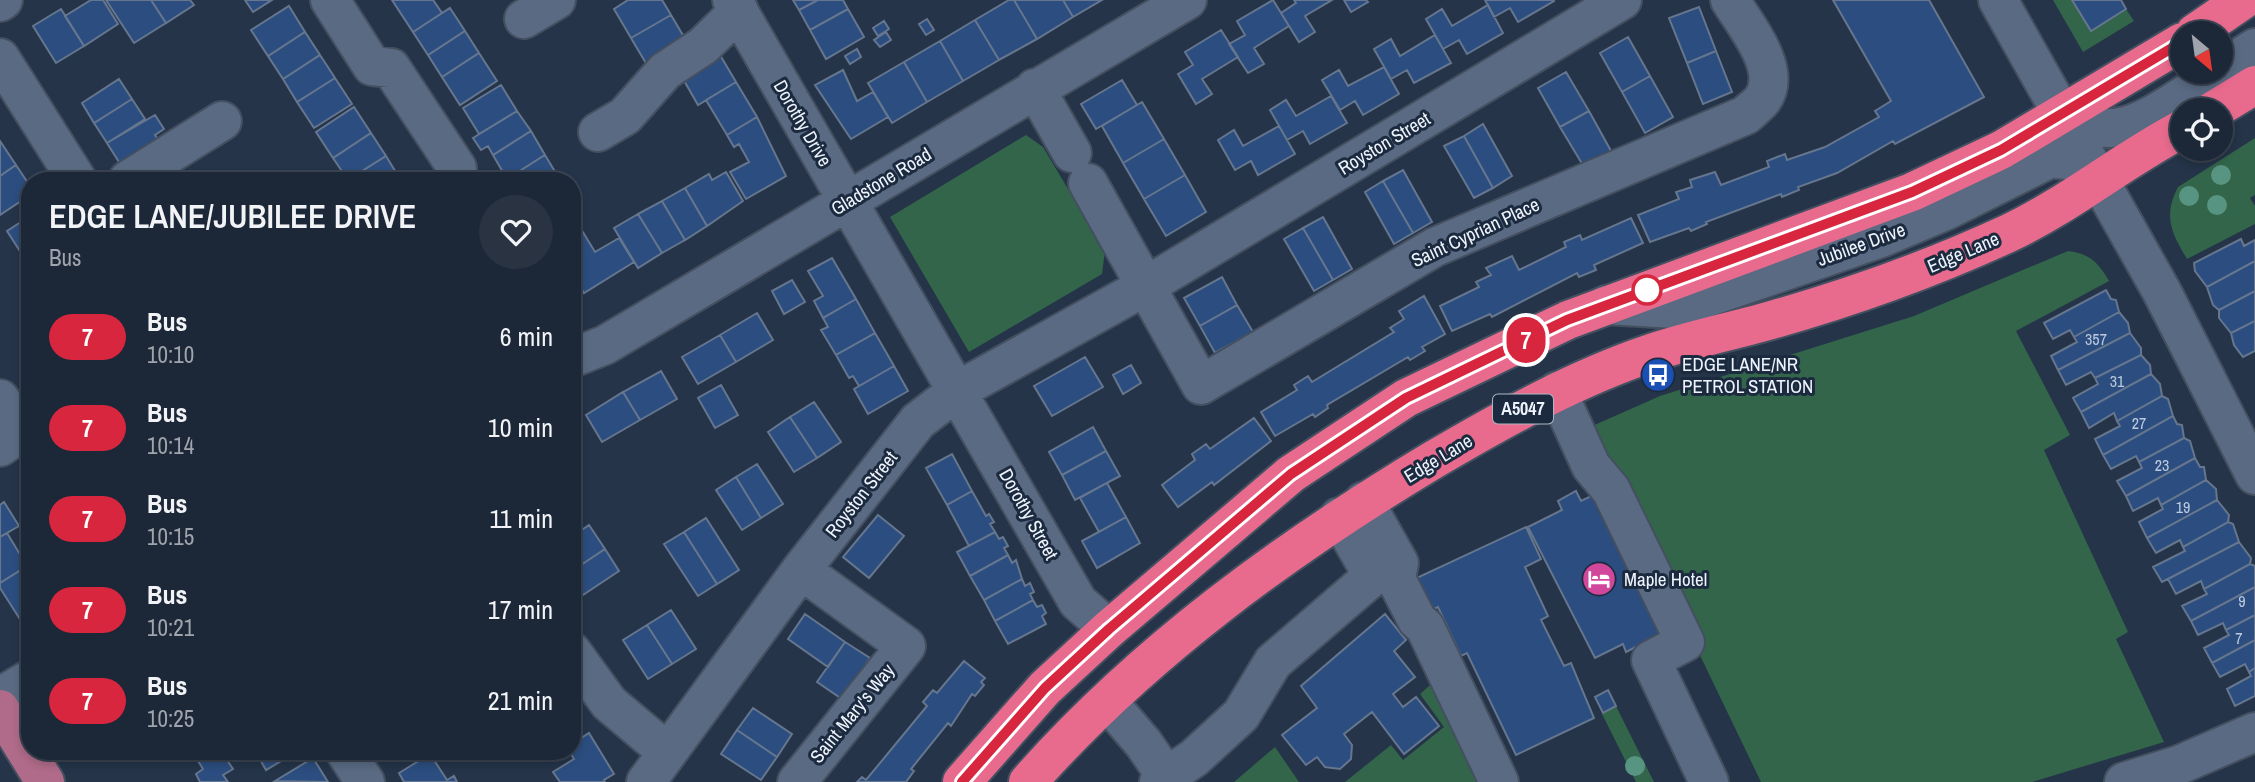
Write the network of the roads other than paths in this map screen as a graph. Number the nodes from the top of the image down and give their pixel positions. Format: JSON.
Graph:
{"nodes":[{"id":1,"x":330,"y":0,"type":"edge"},
{"id":2,"x":556,"y":0,"type":"edge"},
{"id":3,"x":1187,"y":0,"type":"edge"},
{"id":4,"x":1622,"y":0,"type":"edge"},
{"id":5,"x":1730,"y":0,"type":"edge"},
{"id":6,"x":1998,"y":0,"type":"edge"},
{"id":7,"x":2243,"y":0,"type":"edge"},
{"id":8,"x":735,"y":6,"type":"edge"},
{"id":9,"x":523,"y":19,"type":"dead end"},
{"id":10,"x":2212,"y":21,"type":"edge"},
{"id":11,"x":2255,"y":48,"type":"edge"},
{"id":12,"x":2170,"y":49,"type":"edge"},
{"id":13,"x":0,"y":58,"type":"edge"},
{"id":14,"x":2233,"y":62,"type":"edge"},
{"id":15,"x":2198,"y":84,"type":"edge"},
{"id":16,"x":2255,"y":85,"type":"edge"},
{"id":17,"x":1035,"y":88,"type":"junction"},
{"id":18,"x":2233,"y":98,"type":"edge"},
{"id":19,"x":2062,"y":114,"type":"junction"},
{"id":20,"x":222,"y":121,"type":"dead end"},
{"id":21,"x":598,"y":132,"type":"dead end"},
{"id":22,"x":2170,"y":136,"type":"edge"},
{"id":23,"x":72,"y":172,"type":"edge"},
{"id":24,"x":141,"y":172,"type":"edge"},
{"id":25,"x":457,"y":172,"type":"edge"},
{"id":26,"x":2100,"y":180,"type":"junction"},
{"id":27,"x":848,"y":200,"type":"junction"},
{"id":28,"x":1146,"y":286,"type":"junction"},
{"id":29,"x":1606,"y":305,"type":"junction"},
{"id":30,"x":581,"y":354,"type":"edge"},
{"id":31,"x":957,"y":391,"type":"junction"},
{"id":32,"x":1558,"y":391,"type":"junction"},
{"id":33,"x":0,"y":399,"type":"edge"},
{"id":34,"x":21,"y":430,"type":"edge"},
{"id":35,"x":21,"y":433,"type":"edge"},
{"id":36,"x":0,"y":447,"type":"edge"},
{"id":37,"x":2255,"y":475,"type":"edge"},
{"id":38,"x":1352,"y":509,"type":"junction"},
{"id":39,"x":802,"y":570,"type":"junction"},
{"id":40,"x":1109,"y":629,"type":"junction"},
{"id":41,"x":581,"y":664,"type":"edge"},
{"id":42,"x":21,"y":684,"type":"edge"},
{"id":43,"x":0,"y":696,"type":"edge"},
{"id":44,"x":1108,"y":702,"type":"junction"},
{"id":45,"x":0,"y":709,"type":"edge"},
{"id":46,"x":2255,"y":732,"type":"edge"},
{"id":47,"x":21,"y":743,"type":"edge"},
{"id":48,"x":31,"y":760,"type":"edge"},
{"id":49,"x":351,"y":760,"type":"edge"},
{"id":50,"x":656,"y":766,"type":"edge"},
{"id":51,"x":1165,"y":780,"type":"edge"},
{"id":52,"x":45,"y":782,"type":"edge"},
{"id":53,"x":365,"y":782,"type":"edge"},
{"id":54,"x":797,"y":782,"type":"edge"},
{"id":55,"x":962,"y":782,"type":"edge"},
{"id":56,"x":1028,"y":782,"type":"edge"},
{"id":57,"x":1499,"y":782,"type":"edge"},
{"id":58,"x":1709,"y":782,"type":"edge"},
{"id":59,"x":2124,"y":782,"type":"edge"}],
"edges":[{"from":1,"to":25,"type":"street"},
{"from":2,"to":9,"type":"street"},
{"from":3,"to":17,"type":"street","name":"Gladstone Road"},
{"from":4,"to":28,"type":"street","name":"Royston Street"},
{"from":5,"to":28,"type":"street","name":"Saint Cyprian Place"},
{"from":6,"to":19,"type":"street","name":"Jubilee Drive"},
{"from":7,"to":10,"type":"highway"},
{"from":8,"to":21,"type":"street"},
{"from":8,"to":27,"type":"street","name":"Dorothy Drive"},
{"from":11,"to":14,"type":"street"},
{"from":12,"to":19,"type":"highway"},
{"from":13,"to":23,"type":"street"},
{"from":15,"to":19,"type":"street"},
{"from":16,"to":18,"type":"highway"},
{"from":17,"to":27,"type":"street","name":"Gladstone Road"},
{"from":17,"to":28,"type":"street"},
{"from":19,"to":26,"type":"street","name":"Jubilee Drive"},
{"from":19,"to":29,"type":"highway"},
{"from":20,"to":24,"type":"street"},
{"from":22,"to":26,"type":"highway","name":"Edge Lane","number":"A5047"},
{"from":26,"to":29,"type":"street","name":"Jubilee Drive"},
{"from":26,"to":32,"type":"highway","name":"Edge Lane","number":"A5047"},
{"from":26,"to":37,"type":"street","name":"Jubilee Drive"},
{"from":27,"to":30,"type":"street","name":"Gladstone Road"},
{"from":27,"to":31,"type":"street","name":"Dorothy Drive"},
{"from":28,"to":31,"type":"street","name":"Royston Street"},
{"from":29,"to":40,"type":"highway"},
{"from":31,"to":39,"type":"street","name":"Royston Street"},
{"from":31,"to":40,"type":"street","name":"Dorothy Street"},
{"from":32,"to":38,"type":"highway","name":"Edge Lane","number":"A5047"},
{"from":32,"to":58,"type":"street"},
{"from":33,"to":34,"type":"street"},
{"from":35,"to":36,"type":"street"},
{"from":38,"to":44,"type":"highway","name":"Edge Lane","number":"A5047"},
{"from":38,"to":51,"type":"street"},
{"from":38,"to":57,"type":"street"},
{"from":39,"to":50,"type":"street","name":"Royston Street"},
{"from":39,"to":54,"type":"street","name":"Saint Mary's Way"},
{"from":40,"to":55,"type":"highway"},
{"from":41,"to":50,"type":"street"},
{"from":42,"to":43,"type":"street"},
{"from":44,"to":51,"type":"street"},
{"from":44,"to":56,"type":"highway","name":"Edge Lane","number":"A5047"},
{"from":45,"to":47,"type":"main road"},
{"from":46,"to":59,"type":"street"},
{"from":48,"to":52,"type":"main road"},
{"from":49,"to":53,"type":"street"}]}
